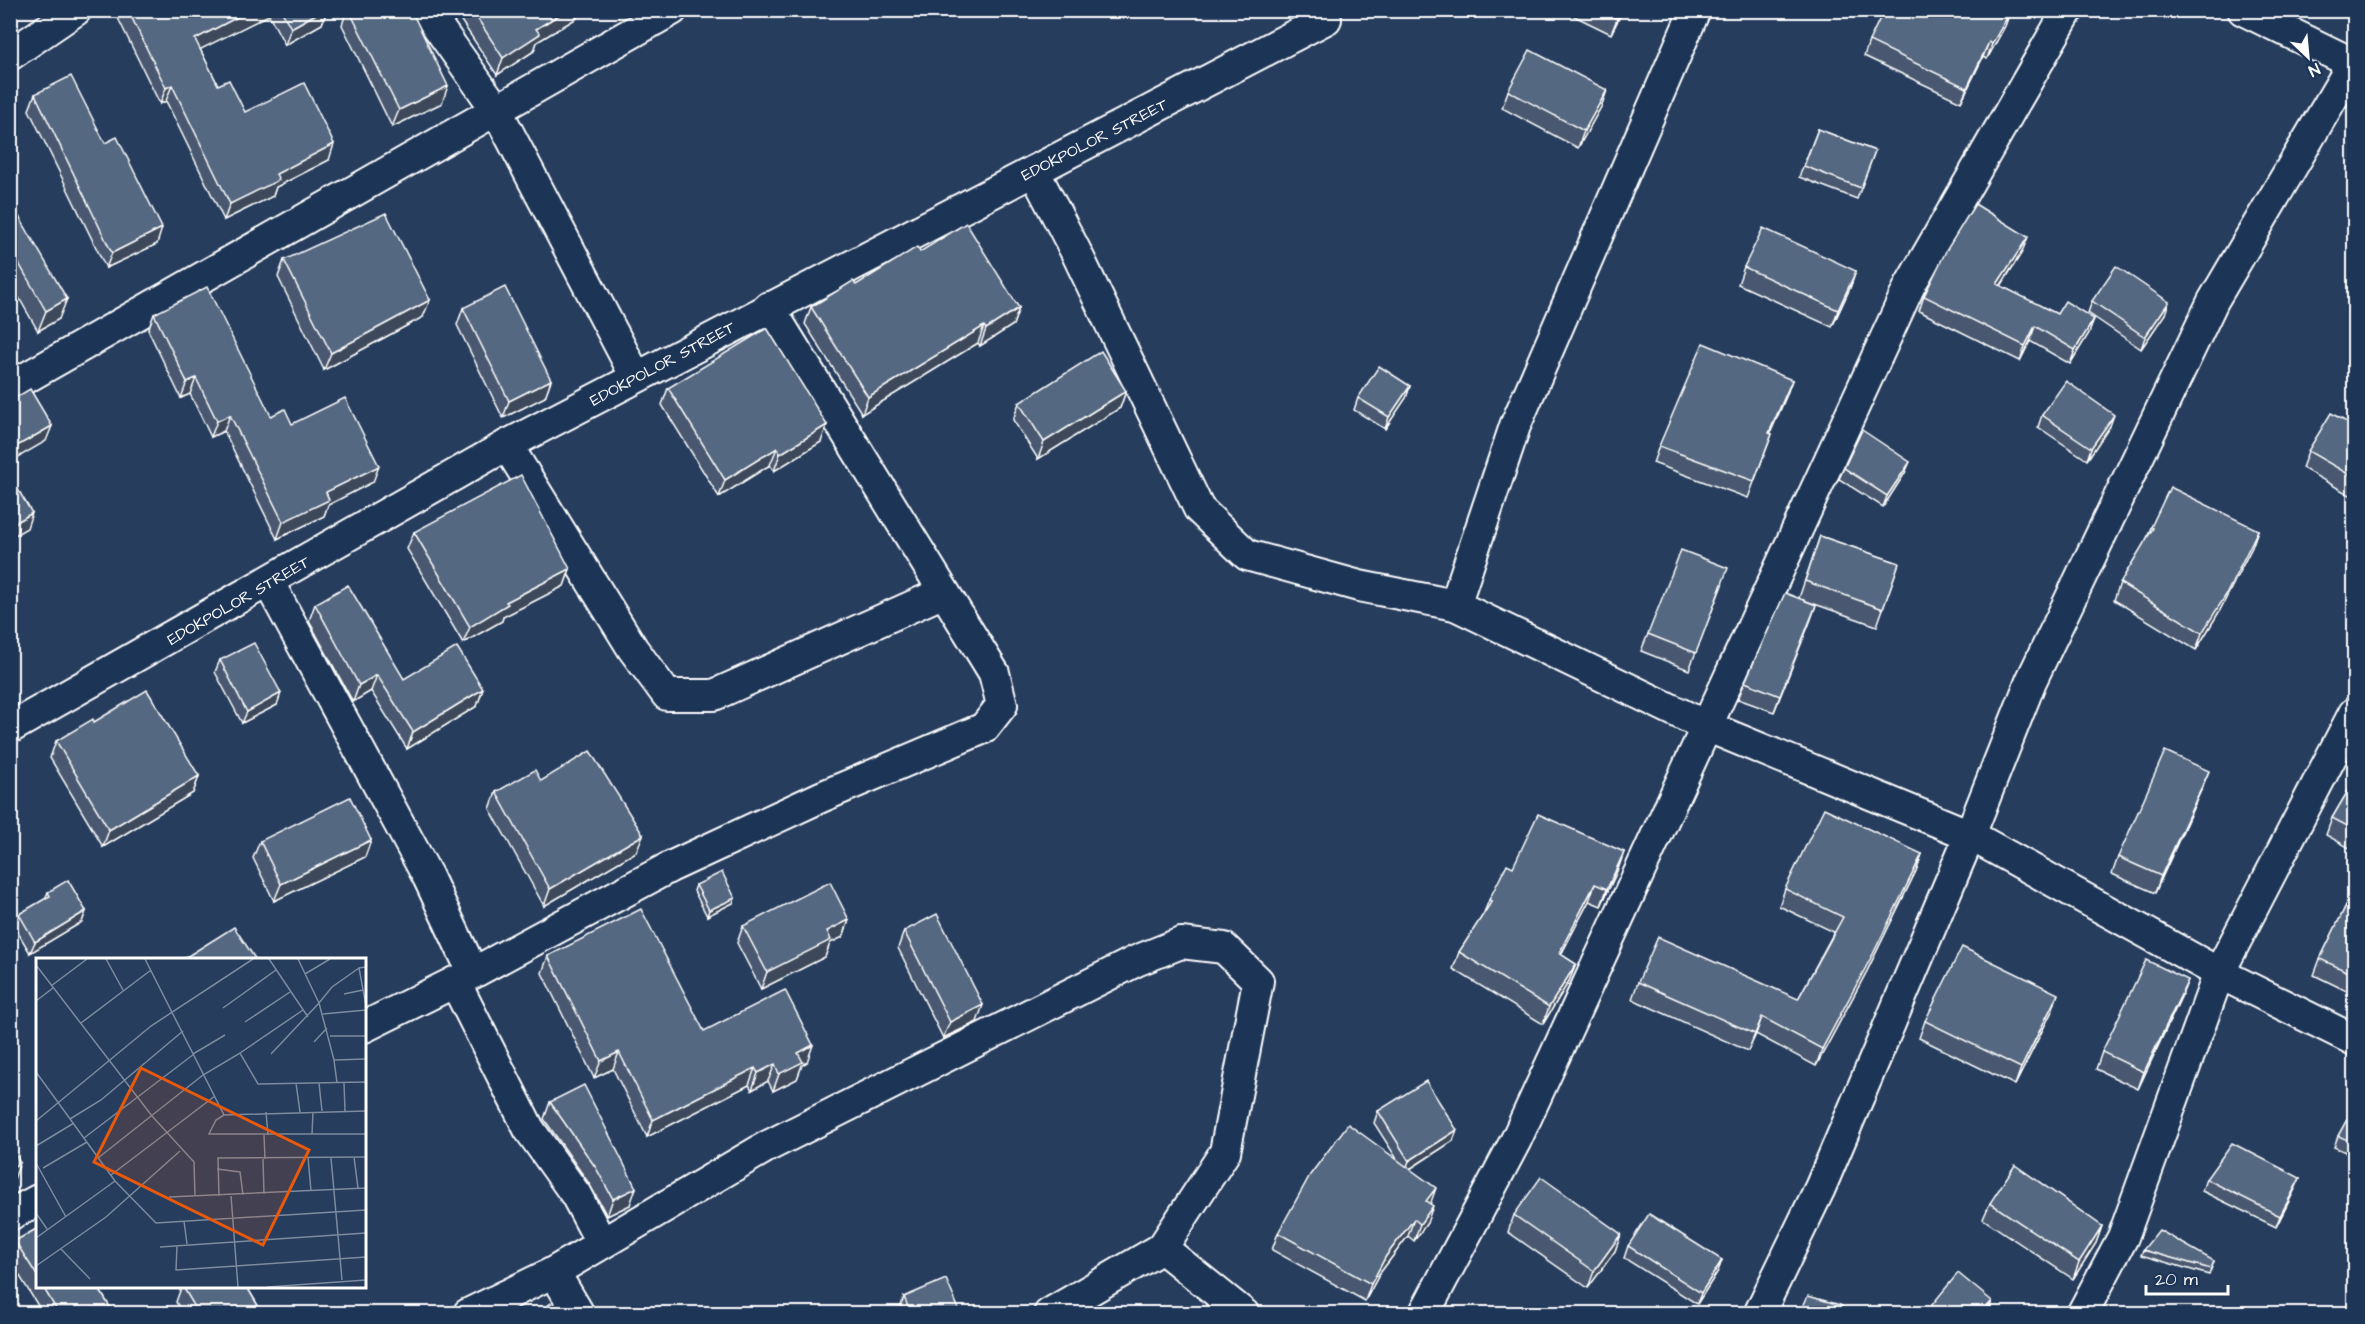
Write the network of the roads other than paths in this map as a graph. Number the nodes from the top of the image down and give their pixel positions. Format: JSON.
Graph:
{"nodes":[{"id":1,"x":76,"y":10,"type":"edge"},
{"id":2,"x":426,"y":10,"type":"edge"},
{"id":3,"x":672,"y":10,"type":"edge"},
{"id":4,"x":1695,"y":10,"type":"edge"},
{"id":5,"x":2068,"y":10,"type":"edge"},
{"id":6,"x":2243,"y":10,"type":"edge"},
{"id":7,"x":1326,"y":19,"type":"dead end"},
{"id":8,"x":10,"y":56,"type":"edge"},
{"id":9,"x":2354,"y":63,"type":"edge"},
{"id":10,"x":496,"y":109,"type":"junction"},
{"id":11,"x":1034,"y":171,"type":"junction"},
{"id":12,"x":769,"y":307,"type":"junction"},
{"id":13,"x":636,"y":377,"type":"junction"},
{"id":14,"x":10,"y":387,"type":"edge"},
{"id":15,"x":507,"y":445,"type":"junction"},
{"id":16,"x":268,"y":583,"type":"junction"},
{"id":17,"x":944,"y":592,"type":"junction"},
{"id":18,"x":1455,"y":605,"type":"junction"},
{"id":19,"x":2355,"y":713,"type":"edge"},
{"id":20,"x":1706,"y":726,"type":"junction"},
{"id":21,"x":10,"y":728,"type":"edge"},
{"id":22,"x":1970,"y":835,"type":"junction"},
{"id":23,"x":2219,"y":973,"type":"junction"},
{"id":24,"x":464,"y":978,"type":"junction"},
{"id":25,"x":366,"y":1026,"type":"edge"},
{"id":26,"x":2355,"y":1040,"type":"edge"},
{"id":27,"x":36,"y":1201,"type":"edge"},
{"id":28,"x":10,"y":1215,"type":"edge"},
{"id":29,"x":601,"y":1242,"type":"junction"},
{"id":30,"x":1162,"y":1248,"type":"junction"},
{"id":31,"x":554,"y":1272,"type":"junction"},
{"id":32,"x":468,"y":1314,"type":"edge"},
{"id":33,"x":579,"y":1314,"type":"edge"},
{"id":34,"x":1049,"y":1314,"type":"edge"},
{"id":35,"x":1244,"y":1314,"type":"edge"},
{"id":36,"x":1424,"y":1314,"type":"edge"},
{"id":37,"x":1758,"y":1314,"type":"edge"},
{"id":38,"x":2082,"y":1314,"type":"edge"}],
"edges":[{"from":1,"to":8,"type":"street"},
{"from":2,"to":10,"type":"street"},
{"from":3,"to":10,"type":"street"},
{"from":4,"to":18,"type":"street"},
{"from":5,"to":20,"type":"street"},
{"from":6,"to":9,"type":"street"},
{"from":7,"to":11,"type":"street","name":"EDOKPOLOR STREET"},
{"from":9,"to":22,"type":"street"},
{"from":10,"to":13,"type":"street"},
{"from":10,"to":14,"type":"street"},
{"from":11,"to":12,"type":"street","name":"EDOKPOLOR STREET"},
{"from":11,"to":18,"type":"street"},
{"from":12,"to":13,"type":"street","name":"EDOKPOLOR STREET"},
{"from":12,"to":17,"type":"street"},
{"from":13,"to":15,"type":"street","name":"EDOKPOLOR STREET"},
{"from":15,"to":16,"type":"street","name":"EDOKPOLOR STREET"},
{"from":15,"to":17,"type":"street"},
{"from":16,"to":21,"type":"street","name":"EDOKPOLOR STREET"},
{"from":16,"to":24,"type":"street"},
{"from":17,"to":24,"type":"street"},
{"from":18,"to":20,"type":"street"},
{"from":19,"to":23,"type":"street"},
{"from":20,"to":22,"type":"street"},
{"from":20,"to":36,"type":"street"},
{"from":22,"to":23,"type":"street"},
{"from":22,"to":37,"type":"street"},
{"from":23,"to":26,"type":"street"},
{"from":23,"to":38,"type":"street"},
{"from":24,"to":25,"type":"street"},
{"from":24,"to":29,"type":"street"},
{"from":27,"to":28,"type":"street"},
{"from":29,"to":30,"type":"street"},
{"from":29,"to":31,"type":"street"},
{"from":30,"to":34,"type":"street"},
{"from":30,"to":35,"type":"street"},
{"from":31,"to":32,"type":"street"},
{"from":31,"to":33,"type":"street"}]}
